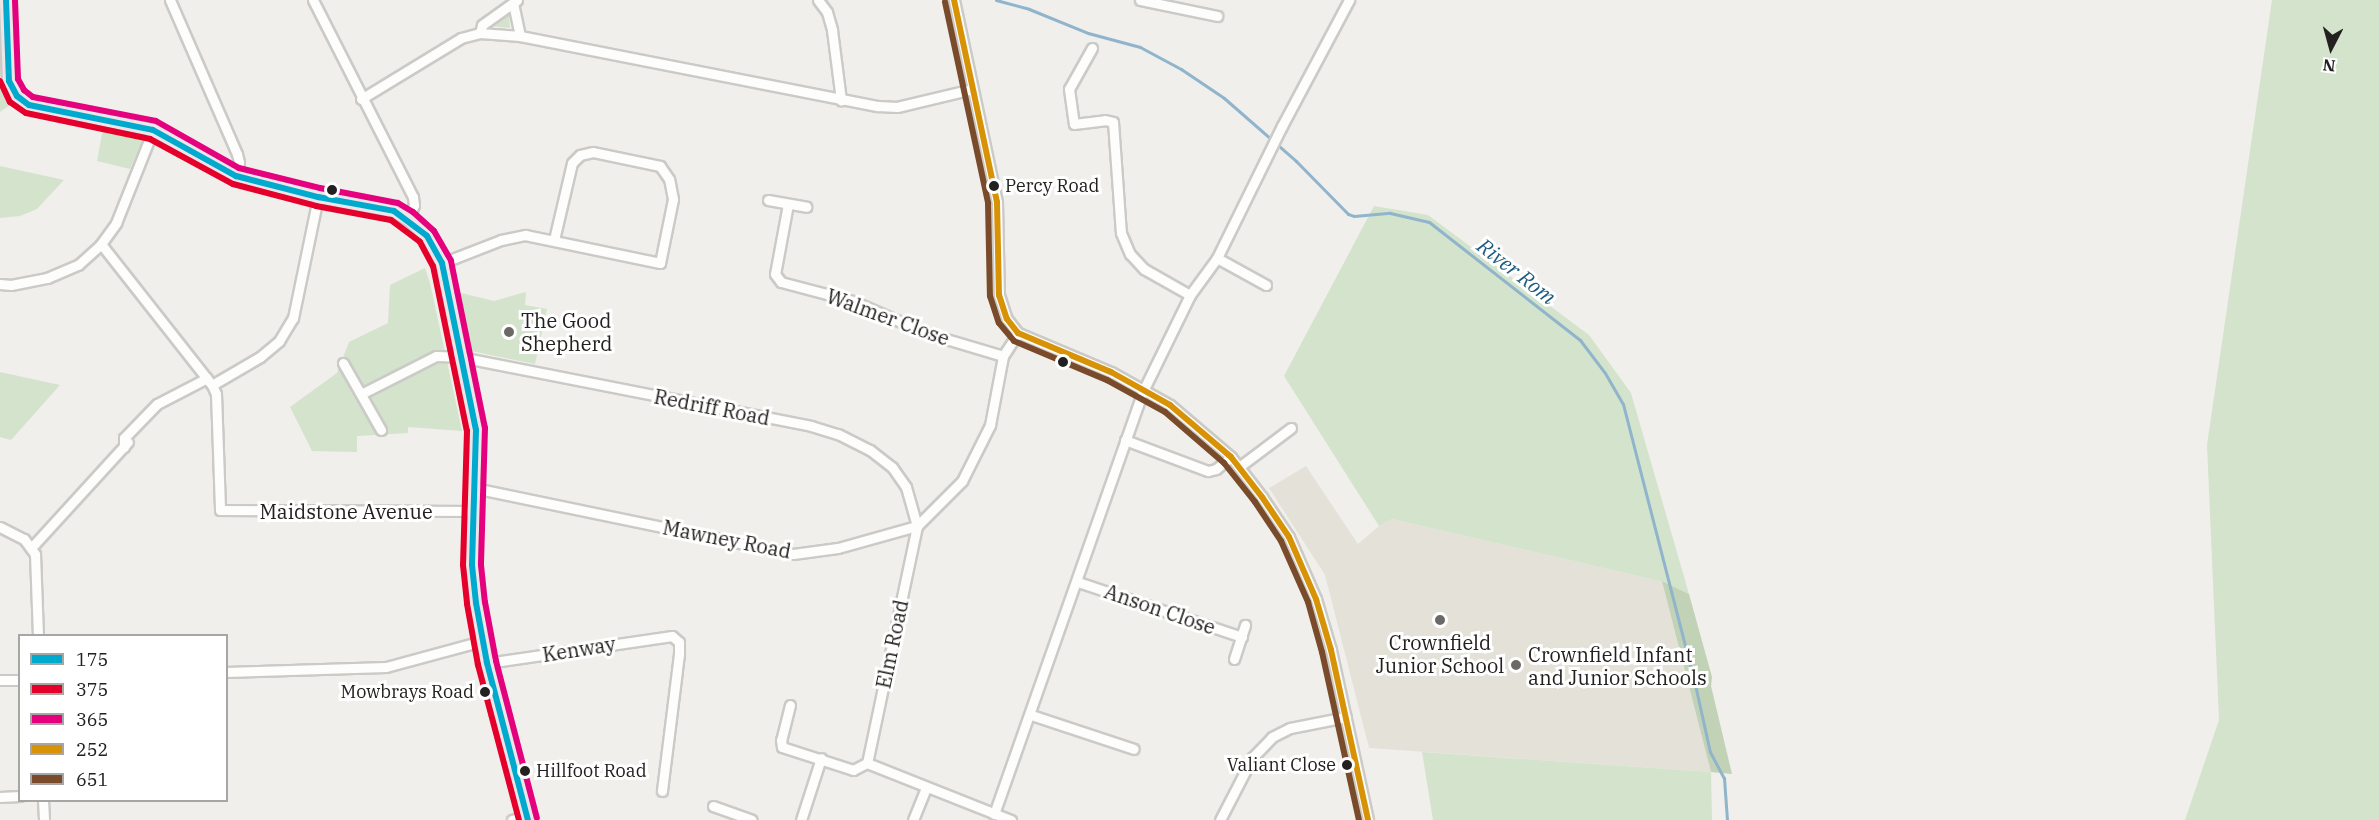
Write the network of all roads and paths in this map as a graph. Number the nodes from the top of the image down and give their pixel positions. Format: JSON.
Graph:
{"nodes":[{"id":1,"x":6,"y":0,"type":"edge"},
{"id":2,"x":170,"y":0,"type":"edge"},
{"id":3,"x":313,"y":0,"type":"edge"},
{"id":4,"x":818,"y":0,"type":"edge"},
{"id":5,"x":954,"y":0,"type":"edge"},
{"id":6,"x":1140,"y":0,"type":"edge"},
{"id":7,"x":1349,"y":0,"type":"edge"},
{"id":8,"x":515,"y":2,"type":"edge"},
{"id":9,"x":1217,"y":16,"type":"dead end"},
{"id":10,"x":476,"y":34,"type":"junction"},
{"id":11,"x":520,"y":36,"type":"junction"},
{"id":12,"x":1092,"y":48,"type":"dead end"},
{"id":13,"x":3,"y":56,"type":"edge"},
{"id":14,"x":972,"y":89,"type":"junction"},
{"id":15,"x":361,"y":99,"type":"junction"},
{"id":16,"x":841,"y":100,"type":"junction"},
{"id":17,"x":153,"y":130,"type":"junction"},
{"id":18,"x":236,"y":176,"type":"junction"},
{"id":19,"x":318,"y":197,"type":"junction"},
{"id":20,"x":768,"y":200,"type":"dead end"},
{"id":21,"x":788,"y":204,"type":"junction"},
{"id":22,"x":806,"y":207,"type":"dead end"},
{"id":23,"x":408,"y":219,"type":"junction"},
{"id":24,"x":554,"y":240,"type":"junction"},
{"id":25,"x":101,"y":244,"type":"junction"},
{"id":26,"x":1217,"y":258,"type":"junction"},
{"id":27,"x":442,"y":263,"type":"junction"},
{"id":28,"x":0,"y":284,"type":"edge"},
{"id":29,"x":1266,"y":285,"type":"dead end"},
{"id":30,"x":1191,"y":295,"type":"junction"},
{"id":31,"x":1018,"y":333,"type":"junction"},
{"id":32,"x":1003,"y":356,"type":"junction"},
{"id":33,"x":460,"y":357,"type":"junction"},
{"id":34,"x":343,"y":363,"type":"dead end"},
{"id":35,"x":209,"y":382,"type":"junction"},
{"id":36,"x":1144,"y":388,"type":"junction"},
{"id":37,"x":362,"y":394,"type":"junction"},
{"id":38,"x":1291,"y":428,"type":"dead end"},
{"id":39,"x":381,"y":430,"type":"dead end"},
{"id":40,"x":1125,"y":440,"type":"junction"},
{"id":41,"x":1231,"y":458,"type":"junction"},
{"id":42,"x":1239,"y":467,"type":"junction"},
{"id":43,"x":474,"y":488,"type":"junction"},
{"id":44,"x":472,"y":511,"type":"junction"},
{"id":45,"x":917,"y":526,"type":"junction"},
{"id":46,"x":0,"y":527,"type":"edge"},
{"id":47,"x":32,"y":548,"type":"junction"},
{"id":48,"x":1078,"y":582,"type":"junction"},
{"id":49,"x":1245,"y":625,"type":"dead end"},
{"id":50,"x":38,"y":634,"type":"edge"},
{"id":51,"x":1242,"y":637,"type":"junction"},
{"id":52,"x":482,"y":641,"type":"junction"},
{"id":53,"x":1234,"y":659,"type":"dead end"},
{"id":54,"x":487,"y":663,"type":"junction"},
{"id":55,"x":228,"y":672,"type":"edge"},
{"id":56,"x":0,"y":680,"type":"edge"},
{"id":57,"x":18,"y":680,"type":"edge"},
{"id":58,"x":790,"y":705,"type":"dead end"},
{"id":59,"x":1030,"y":715,"type":"junction"},
{"id":60,"x":1346,"y":717,"type":"junction"},
{"id":61,"x":1134,"y":749,"type":"dead end"},
{"id":62,"x":821,"y":758,"type":"junction"},
{"id":63,"x":867,"y":763,"type":"junction"},
{"id":64,"x":926,"y":787,"type":"junction"},
{"id":65,"x":662,"y":791,"type":"dead end"},
{"id":66,"x":18,"y":796,"type":"edge"},
{"id":67,"x":0,"y":797,"type":"edge"},
{"id":68,"x":43,"y":802,"type":"edge"},
{"id":69,"x":713,"y":806,"type":"dead end"},
{"id":70,"x":994,"y":814,"type":"junction"},
{"id":71,"x":527,"y":818,"type":"edge"},
{"id":72,"x":44,"y":820,"type":"edge"},
{"id":73,"x":512,"y":820,"type":"edge"},
{"id":74,"x":752,"y":820,"type":"edge"},
{"id":75,"x":801,"y":820,"type":"edge"},
{"id":76,"x":913,"y":820,"type":"edge"},
{"id":77,"x":1011,"y":820,"type":"edge"},
{"id":78,"x":1220,"y":820,"type":"edge"},
{"id":79,"x":1368,"y":820,"type":"edge"}],
"edges":[{"from":1,"to":13,"type":"main road"},
{"from":2,"to":18,"type":"street"},
{"from":3,"to":15,"type":"street"},
{"from":4,"to":16,"type":"street"},
{"from":5,"to":14,"type":"street"},
{"from":6,"to":9,"type":"street"},
{"from":7,"to":26,"type":"street"},
{"from":8,"to":10,"type":"street"},
{"from":8,"to":11,"type":"street"},
{"from":10,"to":11,"type":"street"},
{"from":10,"to":15,"type":"street"},
{"from":11,"to":16,"type":"street"},
{"from":12,"to":30,"type":"street"},
{"from":13,"to":17,"type":"main road"},
{"from":14,"to":16,"type":"street"},
{"from":14,"to":31,"type":"street"},
{"from":15,"to":23,"type":"street"},
{"from":17,"to":18,"type":"main road"},
{"from":17,"to":25,"type":"street"},
{"from":18,"to":19,"type":"main road"},
{"from":19,"to":23,"type":"main road"},
{"from":19,"to":35,"type":"street"},
{"from":20,"to":21,"type":"street"},
{"from":21,"to":22,"type":"street"},
{"from":21,"to":32,"type":"street","name":"Walmer Close"},
{"from":23,"to":27,"type":"main road"},
{"from":24,"to":24,"type":"street"},
{"from":24,"to":27,"type":"street"},
{"from":25,"to":28,"type":"street"},
{"from":25,"to":35,"type":"street"},
{"from":26,"to":29,"type":"street"},
{"from":26,"to":30,"type":"street"},
{"from":27,"to":33,"type":"main road"},
{"from":30,"to":36,"type":"street"},
{"from":31,"to":32,"type":"street","name":"Mawney Road"},
{"from":31,"to":36,"type":"street"},
{"from":32,"to":45,"type":"street","name":"Mawney Road"},
{"from":33,"to":37,"type":"street","name":"Redriff Road"},
{"from":33,"to":43,"type":"main road"},
{"from":33,"to":45,"type":"street","name":"Redriff Road"},
{"from":34,"to":37,"type":"street"},
{"from":35,"to":44,"type":"street","name":"Maidstone Avenue"},
{"from":35,"to":47,"type":"street"},
{"from":36,"to":40,"type":"street"},
{"from":36,"to":41,"type":"street"},
{"from":37,"to":39,"type":"street"},
{"from":38,"to":42,"type":"street"},
{"from":40,"to":41,"type":"street"},
{"from":40,"to":48,"type":"street"},
{"from":41,"to":42,"type":"street"},
{"from":42,"to":60,"type":"street"},
{"from":43,"to":44,"type":"main road"},
{"from":43,"to":45,"type":"street","name":"Mawney Road"},
{"from":44,"to":52,"type":"main road"},
{"from":45,"to":63,"type":"street","name":"Elm Road"},
{"from":46,"to":47,"type":"street"},
{"from":47,"to":50,"type":"street"},
{"from":48,"to":51,"type":"street","name":"Anson Close"},
{"from":48,"to":59,"type":"street"},
{"from":49,"to":51,"type":"street","name":"Anson Close"},
{"from":51,"to":53,"type":"street","name":"Anson Close"},
{"from":52,"to":54,"type":"main road"},
{"from":52,"to":55,"type":"street"},
{"from":54,"to":65,"type":"street","name":"Kenway"},
{"from":54,"to":71,"type":"main road"},
{"from":56,"to":57,"type":"street"},
{"from":58,"to":62,"type":"street"},
{"from":59,"to":61,"type":"street"},
{"from":59,"to":70,"type":"street"},
{"from":60,"to":78,"type":"street"},
{"from":60,"to":79,"type":"street"},
{"from":62,"to":63,"type":"street"},
{"from":62,"to":75,"type":"street"},
{"from":63,"to":64,"type":"street"},
{"from":64,"to":70,"type":"street"},
{"from":64,"to":76,"type":"street"},
{"from":66,"to":67,"type":"street"},
{"from":68,"to":72,"type":"street"},
{"from":69,"to":74,"type":"street"},
{"from":70,"to":77,"type":"street"},
{"from":71,"to":73,"type":"street"}]}
